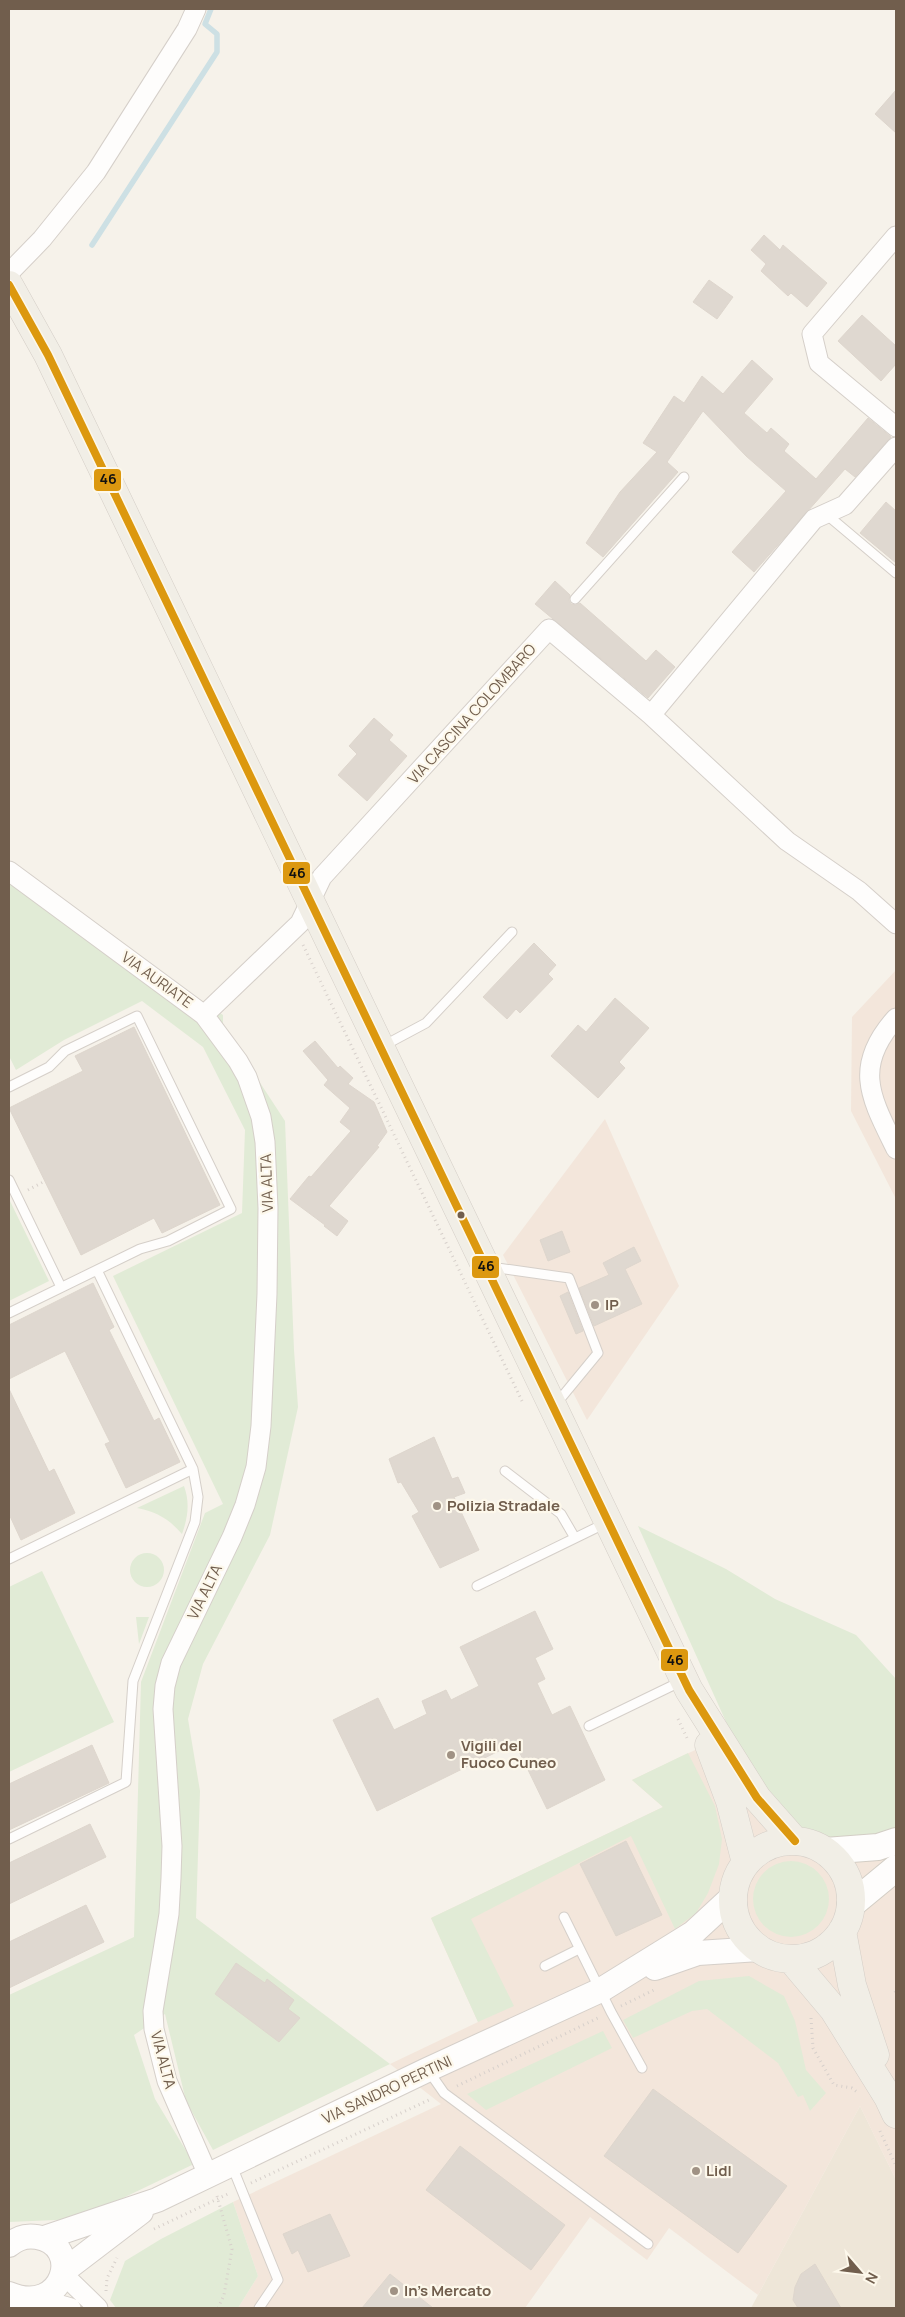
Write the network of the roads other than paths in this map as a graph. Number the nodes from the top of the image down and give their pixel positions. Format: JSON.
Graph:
{"nodes":[{"id":1,"x":196,"y":9,"type":"edge"},
{"id":2,"x":896,"y":236,"type":"edge"},
{"id":3,"x":9,"y":273,"type":"edge"},
{"id":4,"x":9,"y":286,"type":"edge"},
{"id":5,"x":896,"y":426,"type":"edge"},
{"id":6,"x":896,"y":447,"type":"edge"},
{"id":7,"x":684,"y":477,"type":"dead end"},
{"id":8,"x":826,"y":514,"type":"junction"},
{"id":9,"x":896,"y":573,"type":"edge"},
{"id":10,"x":575,"y":599,"type":"dead end"},
{"id":11,"x":651,"y":716,"type":"junction"},
{"id":12,"x":9,"y":871,"type":"edge"},
{"id":13,"x":311,"y":903,"type":"junction"},
{"id":14,"x":896,"y":924,"type":"edge"},
{"id":15,"x":512,"y":932,"type":"dead end"},
{"id":16,"x":204,"y":1015,"type":"junction"},
{"id":17,"x":896,"y":1018,"type":"edge"},
{"id":18,"x":380,"y":1048,"type":"junction"},
{"id":19,"x":9,"y":1087,"type":"edge"},
{"id":20,"x":896,"y":1149,"type":"edge"},
{"id":21,"x":9,"y":1180,"type":"edge"},
{"id":22,"x":485,"y":1266,"type":"junction"},
{"id":23,"x":97,"y":1270,"type":"junction"},
{"id":24,"x":61,"y":1287,"type":"junction"},
{"id":25,"x":9,"y":1313,"type":"edge"},
{"id":26,"x":553,"y":1408,"type":"junction"},
{"id":27,"x":193,"y":1469,"type":"junction"},
{"id":28,"x":504,"y":1471,"type":"dead end"},
{"id":29,"x":608,"y":1522,"type":"junction"},
{"id":30,"x":575,"y":1538,"type":"junction"},
{"id":31,"x":9,"y":1559,"type":"edge"},
{"id":32,"x":477,"y":1586,"type":"dead end"},
{"id":33,"x":687,"y":1685,"type":"junction"},
{"id":34,"x":589,"y":1726,"type":"dead end"},
{"id":35,"x":9,"y":1839,"type":"edge"},
{"id":36,"x":794,"y":1841,"type":"junction"},
{"id":37,"x":896,"y":1841,"type":"edge"},
{"id":38,"x":825,"y":1851,"type":"junction"},
{"id":39,"x":746,"y":1863,"type":"junction"},
{"id":40,"x":896,"y":1868,"type":"edge"},
{"id":41,"x":733,"y":1896,"type":"junction"},
{"id":42,"x":564,"y":1917,"type":"dead end"},
{"id":43,"x":846,"y":1918,"type":"junction"},
{"id":44,"x":579,"y":1949,"type":"junction"},
{"id":45,"x":759,"y":1949,"type":"junction"},
{"id":46,"x":791,"y":1959,"type":"junction"},
{"id":47,"x":545,"y":1966,"type":"dead end"},
{"id":48,"x":610,"y":1986,"type":"junction"},
{"id":49,"x":642,"y":2068,"type":"dead end"},
{"id":50,"x":428,"y":2070,"type":"junction"},
{"id":51,"x":885,"y":2107,"type":"edge"},
{"id":52,"x":232,"y":2164,"type":"junction"},
{"id":53,"x":208,"y":2175,"type":"junction"},
{"id":54,"x":157,"y":2200,"type":"junction"},
{"id":55,"x":44,"y":2238,"type":"junction"},
{"id":56,"x":11,"y":2241,"type":"edge"},
{"id":57,"x":648,"y":2244,"type":"dead end"},
{"id":58,"x":64,"y":2272,"type":"junction"},
{"id":59,"x":21,"y":2301,"type":"edge"},
{"id":60,"x":102,"y":2302,"type":"edge"},
{"id":61,"x":71,"y":2308,"type":"edge"},
{"id":62,"x":259,"y":2308,"type":"edge"}],
"edges":[{"from":1,"to":3,"type":"street"},
{"from":2,"to":5,"type":"street"},
{"from":4,"to":13,"type":"main road"},
{"from":6,"to":8,"type":"street"},
{"from":7,"to":10,"type":"lane"},
{"from":8,"to":9,"type":"lane"},
{"from":8,"to":11,"type":"street"},
{"from":11,"to":13,"type":"street","name":"VIA CASCINA COLOMBARO"},
{"from":11,"to":14,"type":"street","name":"VIA CASCINA COLOMBARO"},
{"from":12,"to":16,"type":"street","name":"VIA AURIATE"},
{"from":13,"to":16,"type":"street","name":"VIA AURIATE"},
{"from":13,"to":18,"type":"main road"},
{"from":15,"to":18,"type":"lane"},
{"from":16,"to":53,"type":"street","name":"VIA ALTA"},
{"from":17,"to":20,"type":"street"},
{"from":18,"to":22,"type":"main road"},
{"from":19,"to":23,"type":"lane"},
{"from":21,"to":24,"type":"lane"},
{"from":22,"to":26,"type":"main road"},
{"from":22,"to":26,"type":"lane"},
{"from":23,"to":24,"type":"lane"},
{"from":23,"to":27,"type":"lane"},
{"from":24,"to":25,"type":"lane"},
{"from":26,"to":29,"type":"main road"},
{"from":27,"to":31,"type":"lane"},
{"from":27,"to":35,"type":"lane"},
{"from":28,"to":30,"type":"lane"},
{"from":29,"to":30,"type":"lane"},
{"from":29,"to":33,"type":"main road"},
{"from":30,"to":32,"type":"lane"},
{"from":33,"to":34,"type":"lane"},
{"from":33,"to":36,"type":"main road"},
{"from":33,"to":39,"type":"main road"},
{"from":36,"to":38,"type":"main road"},
{"from":36,"to":39,"type":"main road"},
{"from":37,"to":38,"type":"main road"},
{"from":38,"to":43,"type":"main road"},
{"from":39,"to":41,"type":"main road"},
{"from":40,"to":43,"type":"main road"},
{"from":41,"to":45,"type":"main road"},
{"from":41,"to":48,"type":"street","name":"VIA SANDRO PERTINI"},
{"from":42,"to":44,"type":"lane"},
{"from":43,"to":46,"type":"main road"},
{"from":43,"to":51,"type":"main road"},
{"from":44,"to":47,"type":"lane"},
{"from":44,"to":48,"type":"lane"},
{"from":45,"to":46,"type":"main road"},
{"from":45,"to":48,"type":"street","name":"VIA SANDRO PERTINI"},
{"from":46,"to":51,"type":"main road"},
{"from":48,"to":49,"type":"lane"},
{"from":48,"to":50,"type":"street","name":"VIA SANDRO PERTINI"},
{"from":50,"to":52,"type":"street","name":"VIA SANDRO PERTINI"},
{"from":50,"to":57,"type":"lane"},
{"from":52,"to":53,"type":"street","name":"VIA SANDRO PERTINI"},
{"from":52,"to":62,"type":"lane"},
{"from":53,"to":54,"type":"street","name":"VIA SANDRO PERTINI"},
{"from":54,"to":55,"type":"street","name":"VIA SANDRO PERTINI"},
{"from":54,"to":58,"type":"street","name":"VIA SANDRO PERTINI"},
{"from":55,"to":56,"type":"street","name":"VIA SANDRO PERTINI"},
{"from":55,"to":58,"type":"street"},
{"from":58,"to":59,"type":"street","name":"VIA SANDRO PERTINI"},
{"from":58,"to":60,"type":"street"},
{"from":59,"to":61,"type":"street"}]}
